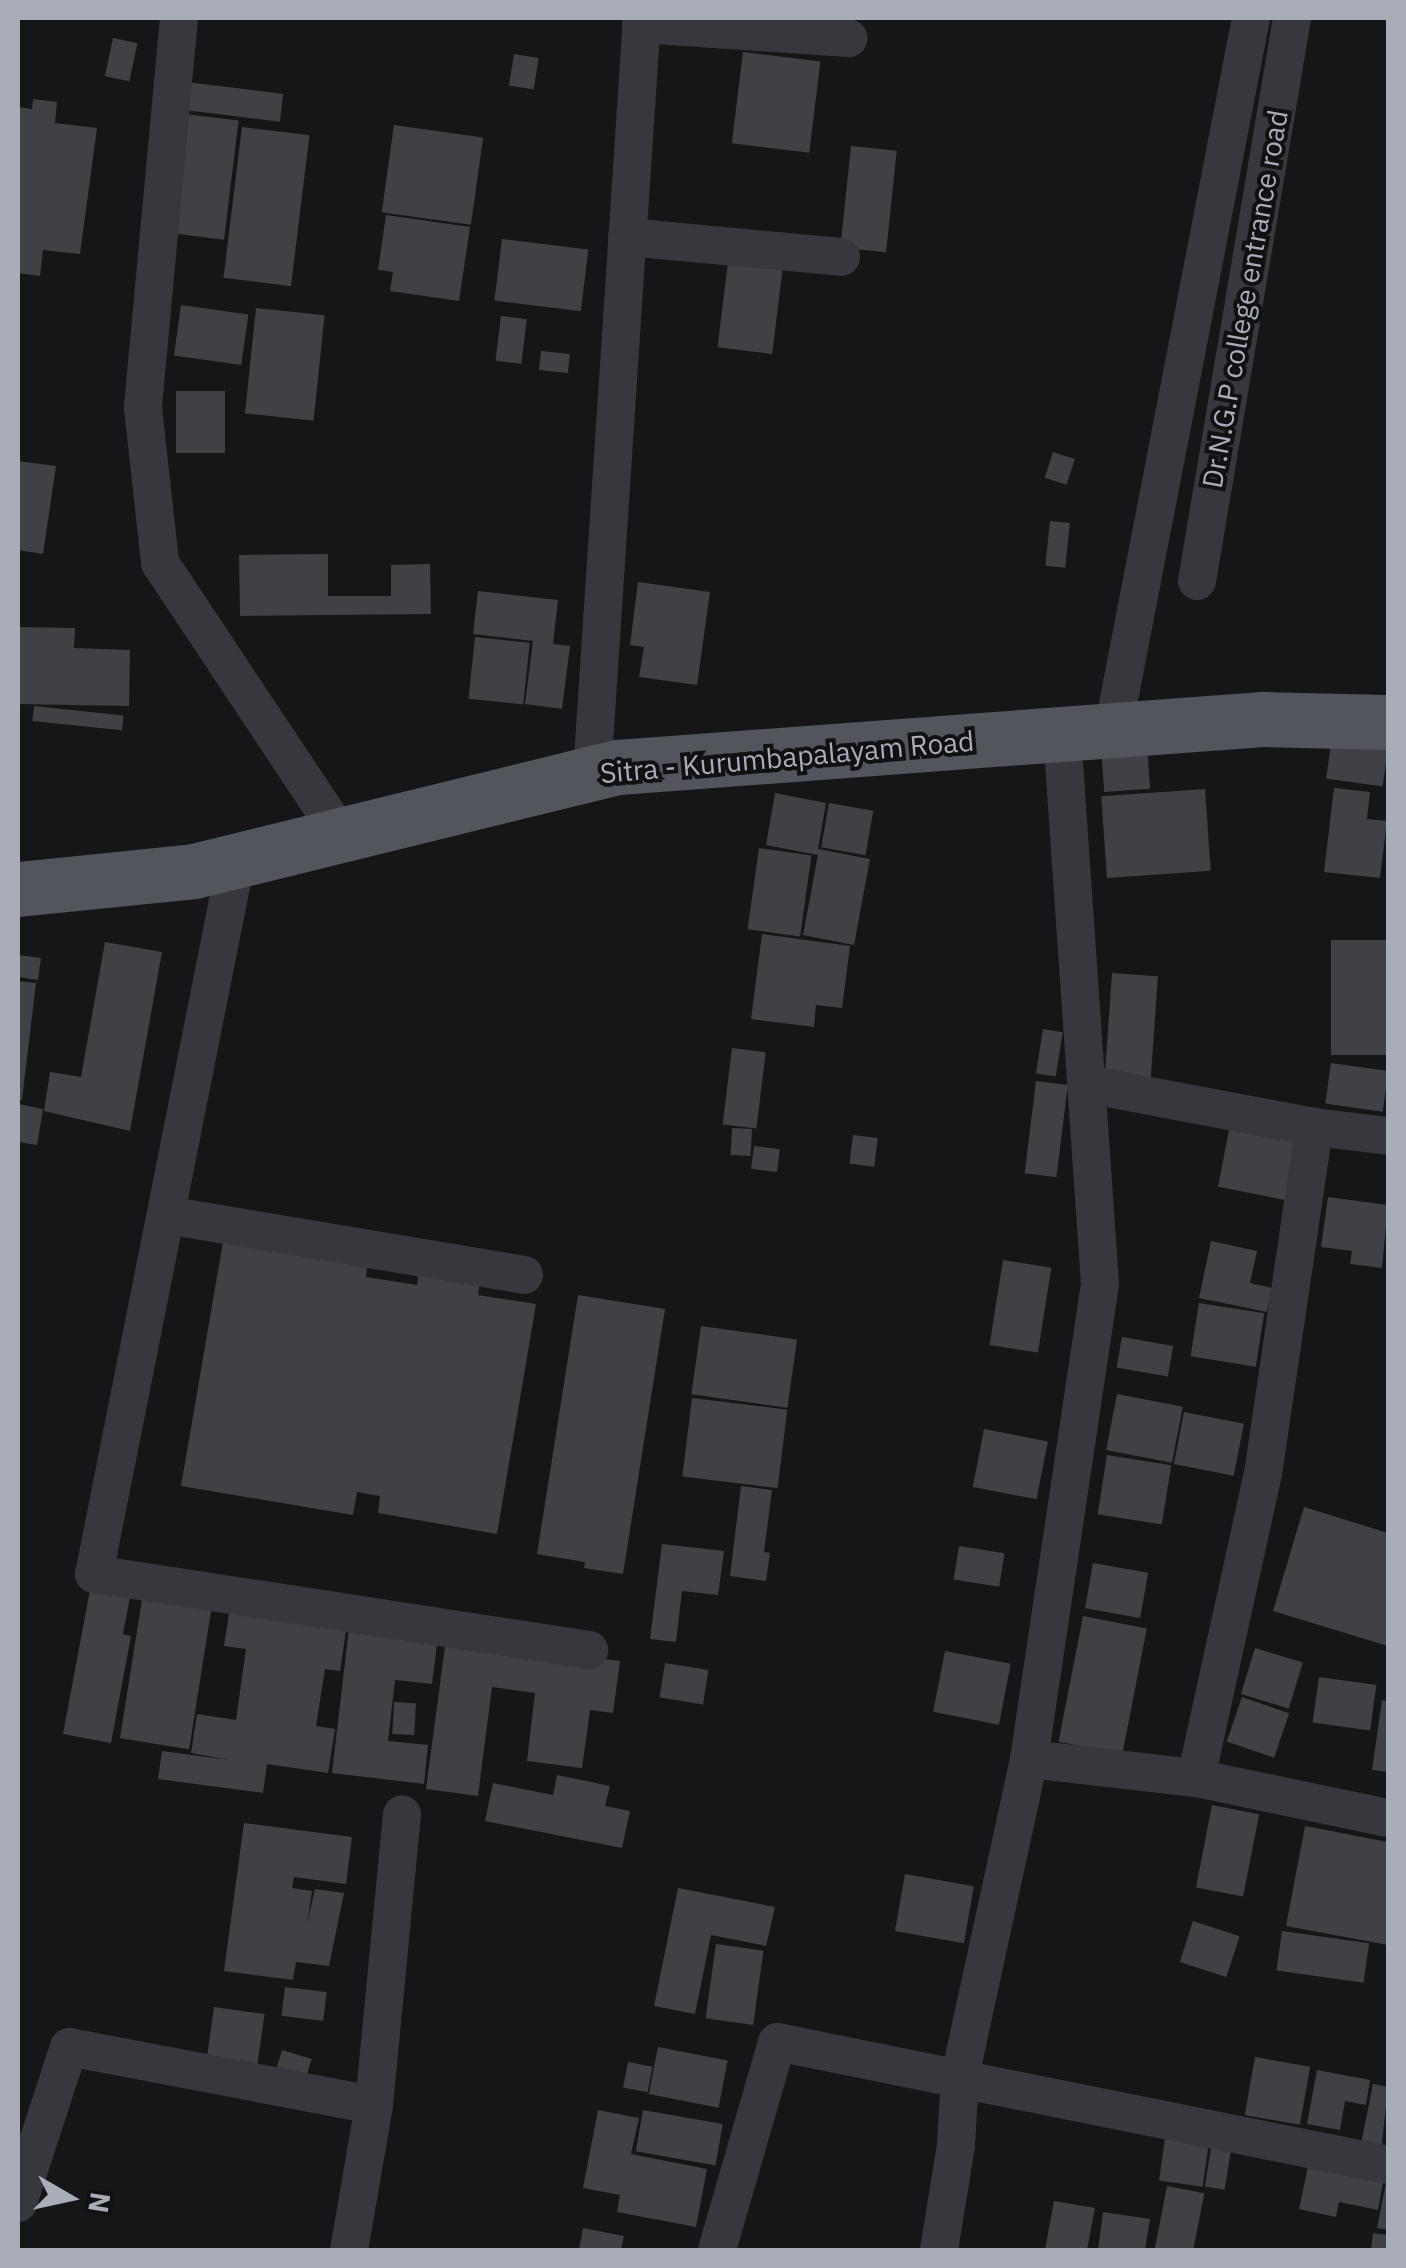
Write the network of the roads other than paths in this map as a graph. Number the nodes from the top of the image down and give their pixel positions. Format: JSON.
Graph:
{"nodes":[{"id":1,"x":180,"y":18,"type":"edge"},
{"id":2,"x":1251,"y":18,"type":"edge"},
{"id":3,"x":1292,"y":18,"type":"edge"},
{"id":4,"x":642,"y":21,"type":"edge"},
{"id":5,"x":849,"y":38,"type":"dead end"},
{"id":6,"x":627,"y":237,"type":"junction"},
{"id":7,"x":842,"y":256,"type":"dead end"},
{"id":8,"x":1197,"y":581,"type":"dead end"},
{"id":9,"x":1388,"y":722,"type":"edge"},
{"id":10,"x":1087,"y":732,"type":"junction"},
{"id":11,"x":592,"y":774,"type":"junction"},
{"id":12,"x":341,"y":836,"type":"junction"},
{"id":13,"x":236,"y":861,"type":"junction"},
{"id":14,"x":18,"y":889,"type":"edge"},
{"id":15,"x":1086,"y":1084,"type":"junction"},
{"id":16,"x":1314,"y":1127,"type":"junction"},
{"id":17,"x":1388,"y":1136,"type":"edge"},
{"id":18,"x":166,"y":1215,"type":"junction"},
{"id":19,"x":524,"y":1274,"type":"dead end"},
{"id":20,"x":589,"y":1650,"type":"dead end"},
{"id":21,"x":1029,"y":1759,"type":"junction"},
{"id":22,"x":1196,"y":1778,"type":"junction"},
{"id":23,"x":402,"y":1814,"type":"dead end"},
{"id":24,"x":1388,"y":1818,"type":"edge"},
{"id":25,"x":960,"y":2076,"type":"junction"},
{"id":26,"x":374,"y":2105,"type":"junction"},
{"id":27,"x":1388,"y":2165,"type":"edge"},
{"id":28,"x":18,"y":2203,"type":"edge"},
{"id":29,"x":349,"y":2250,"type":"edge"},
{"id":30,"x":719,"y":2250,"type":"edge"},
{"id":31,"x":939,"y":2250,"type":"edge"}],
"edges":[{"from":1,"to":12,"type":"street"},
{"from":2,"to":10,"type":"street"},
{"from":3,"to":8,"type":"street","name":"Dr.N.G.P college entrance road"},
{"from":4,"to":5,"type":"street"},
{"from":4,"to":6,"type":"street"},
{"from":6,"to":7,"type":"street"},
{"from":6,"to":11,"type":"street"},
{"from":9,"to":10,"type":"main road","name":"Sitra - Kurumbapalayam Road"},
{"from":10,"to":11,"type":"main road","name":"Sitra - Kurumbapalayam Road"},
{"from":10,"to":15,"type":"street"},
{"from":11,"to":12,"type":"main road","name":"Sitra - Kurumbapalayam Road"},
{"from":12,"to":13,"type":"main road","name":"Sitra - Kurumbapalayam Road"},
{"from":13,"to":14,"type":"main road","name":"Sitra - Kurumbapalayam Road"},
{"from":13,"to":18,"type":"street"},
{"from":15,"to":16,"type":"street"},
{"from":15,"to":21,"type":"street"},
{"from":16,"to":17,"type":"street"},
{"from":16,"to":22,"type":"street"},
{"from":18,"to":19,"type":"street"},
{"from":18,"to":20,"type":"street"},
{"from":21,"to":22,"type":"street"},
{"from":21,"to":25,"type":"street"},
{"from":22,"to":24,"type":"street"},
{"from":23,"to":26,"type":"street"},
{"from":25,"to":27,"type":"street"},
{"from":25,"to":30,"type":"street"},
{"from":25,"to":31,"type":"street"},
{"from":26,"to":28,"type":"street"},
{"from":26,"to":29,"type":"street"}]}
